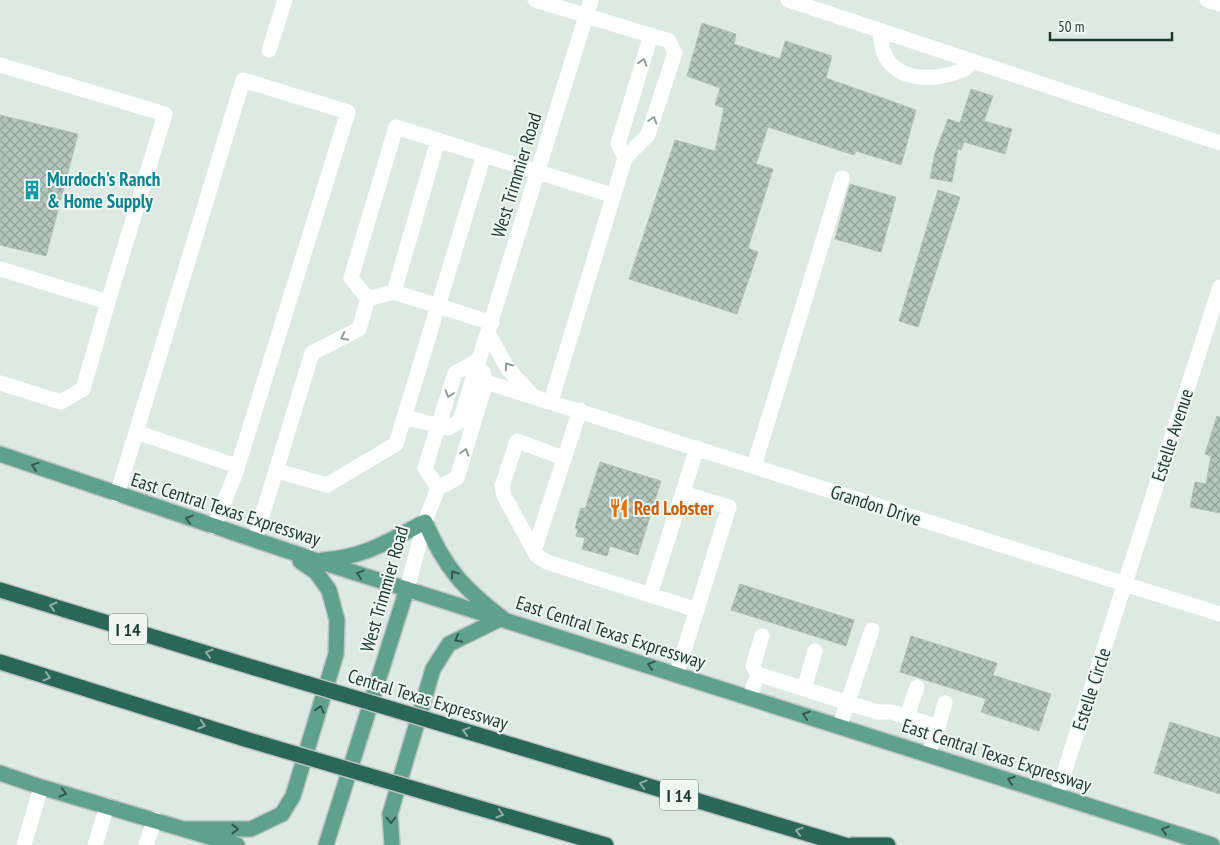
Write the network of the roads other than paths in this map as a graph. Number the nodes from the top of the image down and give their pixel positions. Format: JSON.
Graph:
{"nodes":[{"id":1,"x":285,"y":0,"type":"edge"},
{"id":2,"x":535,"y":0,"type":"edge"},
{"id":3,"x":590,"y":0,"type":"edge"},
{"id":4,"x":788,"y":0,"type":"edge"},
{"id":5,"x":1207,"y":0,"type":"edge"},
{"id":6,"x":1220,"y":4,"type":"edge"},
{"id":7,"x":586,"y":16,"type":"junction"},
{"id":8,"x":880,"y":30,"type":"junction"},
{"id":9,"x":651,"y":34,"type":"junction"},
{"id":10,"x":269,"y":50,"type":"dead end"},
{"id":11,"x":968,"y":60,"type":"junction"},
{"id":12,"x":0,"y":65,"type":"edge"},
{"id":13,"x":438,"y":140,"type":"junction"},
{"id":14,"x":1220,"y":143,"type":"edge"},
{"id":15,"x":484,"y":155,"type":"junction"},
{"id":16,"x":625,"y":158,"type":"junction"},
{"id":17,"x":538,"y":172,"type":"junction"},
{"id":18,"x":842,"y":178,"type":"dead end"},
{"id":19,"x":614,"y":196,"type":"junction"},
{"id":20,"x":0,"y":269,"type":"edge"},
{"id":21,"x":1220,"y":286,"type":"edge"},
{"id":22,"x":394,"y":292,"type":"junction"},
{"id":23,"x":368,"y":299,"type":"junction"},
{"id":24,"x":108,"y":302,"type":"junction"},
{"id":25,"x":439,"y":306,"type":"junction"},
{"id":26,"x":490,"y":328,"type":"junction"},
{"id":27,"x":479,"y":360,"type":"junction"},
{"id":28,"x":486,"y":382,"type":"junction"},
{"id":29,"x":0,"y":383,"type":"edge"},
{"id":30,"x":533,"y":396,"type":"junction"},
{"id":31,"x":551,"y":402,"type":"junction"},
{"id":32,"x":580,"y":410,"type":"junction"},
{"id":33,"x":404,"y":417,"type":"junction"},
{"id":34,"x":438,"y":426,"type":"junction"},
{"id":35,"x":136,"y":432,"type":"junction"},
{"id":36,"x":697,"y":448,"type":"junction"},
{"id":37,"x":0,"y":454,"type":"edge"},
{"id":38,"x":564,"y":458,"type":"junction"},
{"id":39,"x":237,"y":466,"type":"junction"},
{"id":40,"x":754,"y":466,"type":"junction"},
{"id":41,"x":277,"y":471,"type":"junction"},
{"id":42,"x":438,"y":488,"type":"junction"},
{"id":43,"x":683,"y":493,"type":"junction"},
{"id":44,"x":117,"y":494,"type":"junction"},
{"id":45,"x":425,"y":522,"type":"junction"},
{"id":46,"x":214,"y":527,"type":"junction"},
{"id":47,"x":254,"y":539,"type":"junction"},
{"id":48,"x":280,"y":548,"type":"junction"},
{"id":49,"x":534,"y":551,"type":"junction"},
{"id":50,"x":315,"y":560,"type":"junction"},
{"id":51,"x":1124,"y":584,"type":"junction"},
{"id":52,"x":407,"y":589,"type":"junction"},
{"id":53,"x":0,"y":590,"type":"edge"},
{"id":54,"x":650,"y":595,"type":"junction"},
{"id":55,"x":697,"y":610,"type":"junction"},
{"id":56,"x":1220,"y":614,"type":"edge"},
{"id":57,"x":502,"y":618,"type":"junction"},
{"id":58,"x":872,"y":630,"type":"dead end"},
{"id":59,"x":762,"y":636,"type":"dead end"},
{"id":60,"x":815,"y":651,"type":"dead end"},
{"id":61,"x":0,"y":662,"type":"edge"},
{"id":62,"x":677,"y":673,"type":"junction"},
{"id":63,"x":758,"y":674,"type":"junction"},
{"id":64,"x":916,"y":687,"type":"dead end"},
{"id":65,"x":804,"y":689,"type":"junction"},
{"id":66,"x":750,"y":697,"type":"junction"},
{"id":67,"x":945,"y":702,"type":"dead end"},
{"id":68,"x":848,"y":703,"type":"junction"},
{"id":69,"x":907,"y":716,"type":"junction"},
{"id":70,"x":840,"y":726,"type":"junction"},
{"id":71,"x":938,"y":727,"type":"junction"},
{"id":72,"x":928,"y":754,"type":"junction"},
{"id":73,"x":0,"y":772,"type":"edge"},
{"id":74,"x":41,"y":787,"type":"junction"},
{"id":75,"x":1057,"y":794,"type":"junction"},
{"id":76,"x":107,"y":806,"type":"junction"},
{"id":77,"x":155,"y":819,"type":"junction"},
{"id":78,"x":539,"y":825,"type":"junction"},
{"id":79,"x":187,"y":829,"type":"junction"},
{"id":80,"x":24,"y":845,"type":"edge"},
{"id":81,"x":95,"y":845,"type":"edge"},
{"id":82,"x":146,"y":845,"type":"edge"},
{"id":83,"x":209,"y":845,"type":"edge"},
{"id":84,"x":237,"y":845,"type":"edge"},
{"id":85,"x":326,"y":845,"type":"edge"},
{"id":86,"x":392,"y":845,"type":"edge"},
{"id":87,"x":578,"y":845,"type":"edge"},
{"id":88,"x":606,"y":845,"type":"edge"},
{"id":89,"x":845,"y":845,"type":"edge"},
{"id":90,"x":852,"y":845,"type":"edge"},
{"id":91,"x":888,"y":845,"type":"edge"},
{"id":92,"x":1212,"y":845,"type":"edge"}],
"edges":[{"from":1,"to":10,"type":"street"},
{"from":2,"to":7,"type":"street"},
{"from":3,"to":7,"type":"street","name":"West Trimmier Road"},
{"from":4,"to":8,"type":"street"},
{"from":5,"to":6,"type":"street"},
{"from":7,"to":9,"type":"street"},
{"from":7,"to":17,"type":"street","name":"West Trimmier Road"},
{"from":8,"to":11,"type":"street"},
{"from":8,"to":11,"type":"street"},
{"from":16,"to":9,"type":"street","one_way":true},
{"from":16,"to":9,"type":"street","one_way":true},
{"from":11,"to":14,"type":"street"},
{"from":12,"to":24,"type":"street"},
{"from":13,"to":15,"type":"street"},
{"from":13,"to":22,"type":"street"},
{"from":13,"to":23,"type":"street"},
{"from":15,"to":17,"type":"street"},
{"from":15,"to":25,"type":"street"},
{"from":16,"to":19,"type":"street"},
{"from":17,"to":19,"type":"street"},
{"from":17,"to":26,"type":"street","name":"West Trimmier Road"},
{"from":18,"to":40,"type":"street"},
{"from":19,"to":31,"type":"street"},
{"from":20,"to":24,"type":"street"},
{"from":21,"to":51,"type":"street","name":"Estelle Avenue"},
{"from":22,"to":23,"type":"street"},
{"from":22,"to":25,"type":"street"},
{"from":23,"to":41,"type":"street","one_way":true},
{"from":24,"to":29,"type":"street"},
{"from":25,"to":26,"type":"street"},
{"from":25,"to":33,"type":"street"},
{"from":26,"to":27,"type":"street","name":"West Trimmier Road"},
{"from":30,"to":26,"type":"street","name":"Grandon Drive","one_way":true},
{"from":27,"to":28,"type":"street"},
{"from":27,"to":34,"type":"street"},
{"from":28,"to":30,"type":"street","name":"Grandon Drive"},
{"from":42,"to":28,"type":"street","one_way":true},
{"from":30,"to":31,"type":"street","name":"Grandon Drive"},
{"from":31,"to":32,"type":"street","name":"Grandon Drive"},
{"from":32,"to":36,"type":"street","name":"Grandon Drive"},
{"from":32,"to":38,"type":"street"},
{"from":33,"to":34,"type":"street"},
{"from":33,"to":41,"type":"street"},
{"from":34,"to":42,"type":"street"},
{"from":35,"to":39,"type":"street"},
{"from":35,"to":39,"type":"street"},
{"from":35,"to":44,"type":"street"},
{"from":36,"to":40,"type":"street","name":"Grandon Drive"},
{"from":36,"to":43,"type":"street"},
{"from":44,"to":37,"type":"main road","name":"East Central Texas Expressway","one_way":true},
{"from":38,"to":49,"type":"street"},
{"from":38,"to":49,"type":"street"},
{"from":39,"to":46,"type":"street"},
{"from":40,"to":51,"type":"street","name":"Grandon Drive"},
{"from":41,"to":47,"type":"street"},
{"from":42,"to":45,"type":"street","name":"West Trimmier Road"},
{"from":43,"to":54,"type":"street"},
{"from":43,"to":55,"type":"street"},
{"from":46,"to":44,"type":"main road","name":"East Central Texas Expressway","one_way":true},
{"from":45,"to":50,"type":"main road"},
{"from":45,"to":52,"type":"street","name":"West Trimmier Road"},
{"from":57,"to":45,"type":"main road","one_way":true},
{"from":46,"to":47,"type":"main road","name":"East Central Texas Expressway"},
{"from":47,"to":48,"type":"main road","name":"East Central Texas Expressway"},
{"from":48,"to":50,"type":"main road","name":"East Central Texas Expressway"},
{"from":79,"to":48,"type":"main road","one_way":true},
{"from":49,"to":54,"type":"street"},
{"from":52,"to":50,"type":"main road","name":"East Central Texas Expressway","one_way":true},
{"from":51,"to":56,"type":"street","name":"Grandon Drive"},
{"from":51,"to":75,"type":"street","name":"Estelle Circle"},
{"from":52,"to":57,"type":"main road","name":"East Central Texas Expressway"},
{"from":52,"to":85,"type":"main road","name":"West Trimmier Road"},
{"from":89,"to":53,"type":"highway","name":"Central Texas Expressway","number":"I 14","one_way":true,"bridge":true},
{"from":54,"to":55,"type":"street"},
{"from":55,"to":62,"type":"street"},
{"from":62,"to":57,"type":"main road","name":"East Central Texas Expressway","one_way":true},
{"from":57,"to":86,"type":"main road","one_way":true},
{"from":58,"to":68,"type":"street"},
{"from":59,"to":63,"type":"street"},
{"from":60,"to":65,"type":"street"},
{"from":61,"to":78,"type":"highway","one_way":true,"bridge":true},
{"from":62,"to":66,"type":"main road","name":"East Central Texas Expressway"},
{"from":63,"to":65,"type":"street"},
{"from":63,"to":66,"type":"street"},
{"from":64,"to":69,"type":"street"},
{"from":65,"to":68,"type":"street"},
{"from":70,"to":66,"type":"main road","name":"East Central Texas Expressway","one_way":true},
{"from":67,"to":71,"type":"street"},
{"from":68,"to":69,"type":"street"},
{"from":68,"to":70,"type":"street"},
{"from":69,"to":71,"type":"street"},
{"from":70,"to":72,"type":"main road","name":"East Central Texas Expressway"},
{"from":71,"to":72,"type":"street"},
{"from":75,"to":72,"type":"main road","name":"East Central Texas Expressway","one_way":true},
{"from":73,"to":74,"type":"main road"},
{"from":74,"to":76,"type":"main road","one_way":true},
{"from":74,"to":80,"type":"street"},
{"from":92,"to":75,"type":"main road","name":"East Central Texas Expressway","one_way":true},
{"from":76,"to":77,"type":"main road"},
{"from":76,"to":81,"type":"street"},
{"from":77,"to":79,"type":"main road"},
{"from":77,"to":82,"type":"street"},
{"from":78,"to":87,"type":"highway"},
{"from":78,"to":88,"type":"highway"},
{"from":79,"to":83,"type":"main road"},
{"from":79,"to":84,"type":"main road"},
{"from":90,"to":91,"type":"highway"}]}
